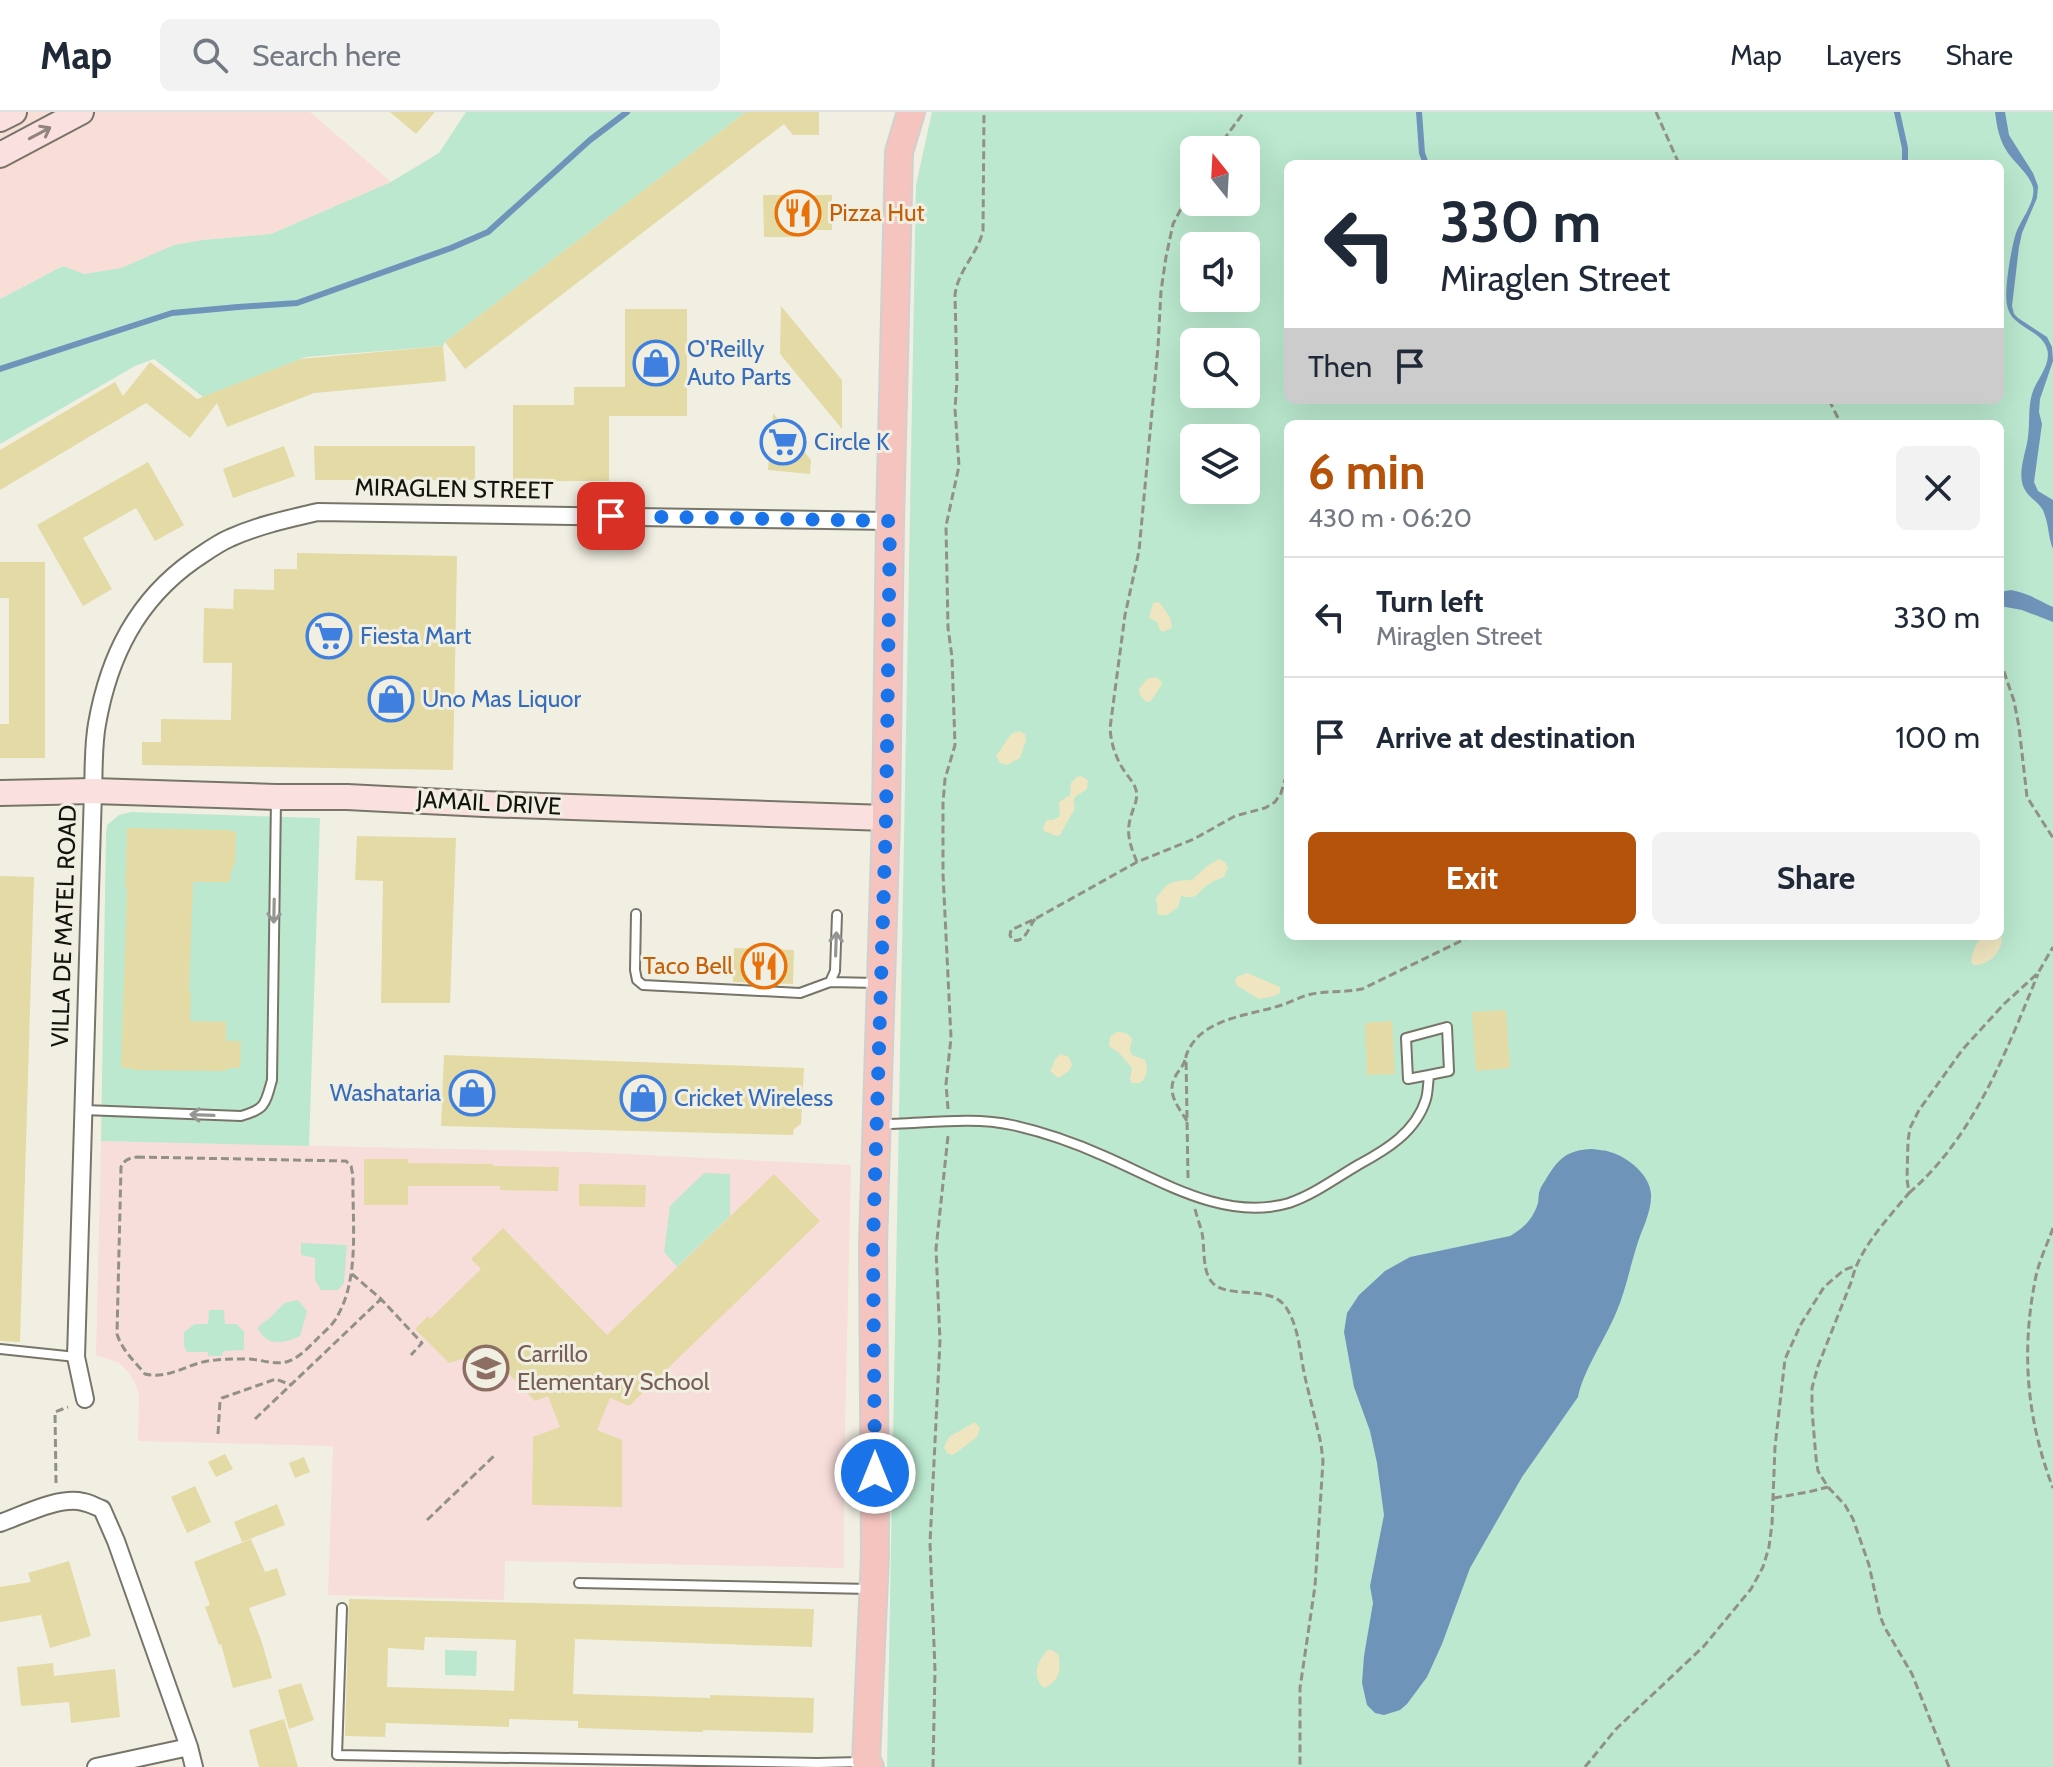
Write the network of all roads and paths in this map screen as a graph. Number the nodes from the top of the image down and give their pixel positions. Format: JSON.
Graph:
{"nodes":[{"id":1,"x":14,"y":112,"type":"edge"},
{"id":2,"x":81,"y":112,"type":"edge"},
{"id":3,"x":890,"y":112,"type":"edge"},
{"id":4,"x":911,"y":112,"type":"edge"},
{"id":5,"x":984,"y":112,"type":"edge"},
{"id":6,"x":1244,"y":112,"type":"edge"},
{"id":7,"x":1656,"y":112,"type":"edge"},
{"id":8,"x":0,"y":119,"type":"edge"},
{"id":9,"x":1226,"y":136,"type":"edge"},
{"id":10,"x":899,"y":152,"type":"junction"},
{"id":11,"x":0,"y":155,"type":"edge"},
{"id":12,"x":1677,"y":160,"type":"edge"},
{"id":13,"x":1180,"y":211,"type":"edge"},
{"id":14,"x":890,"y":521,"type":"junction"},
{"id":15,"x":260,"y":526,"type":"joint"},
{"id":16,"x":2004,"y":672,"type":"edge"},
{"id":17,"x":1284,"y":783,"type":"edge"},
{"id":18,"x":93,"y":791,"type":"junction"},
{"id":19,"x":0,"y":793,"type":"edge"},
{"id":20,"x":276,"y":797,"type":"junction"},
{"id":21,"x":886,"y":818,"type":"junction"},
{"id":22,"x":2053,"y":838,"type":"edge"},
{"id":23,"x":1137,"y":862,"type":"junction"},
{"id":24,"x":636,"y":914,"type":"dead end"},
{"id":25,"x":837,"y":915,"type":"dead end"},
{"id":26,"x":1035,"y":919,"type":"junction"},
{"id":27,"x":1463,"y":940,"type":"edge"},
{"id":28,"x":2053,"y":947,"type":"edge"},
{"id":29,"x":2038,"y":973,"type":"junction"},
{"id":30,"x":830,"y":982,"type":"junction"},
{"id":31,"x":881,"y":983,"type":"junction"},
{"id":32,"x":1186,"y":1056,"type":"junction"},
{"id":33,"x":1429,"y":1075,"type":"junction"},
{"id":34,"x":83,"y":1110,"type":"junction"},
{"id":35,"x":949,"y":1122,"type":"junction"},
{"id":36,"x":1187,"y":1123,"type":"junction"},
{"id":37,"x":877,"y":1124,"type":"junction"},
{"id":38,"x":1909,"y":1193,"type":"junction"},
{"id":39,"x":1190,"y":1196,"type":"junction"},
{"id":40,"x":2053,"y":1228,"type":"edge"},
{"id":41,"x":1855,"y":1266,"type":"junction"},
{"id":42,"x":352,"y":1274,"type":"junction"},
{"id":43,"x":381,"y":1299,"type":"junction"},
{"id":44,"x":0,"y":1349,"type":"edge"},
{"id":45,"x":411,"y":1355,"type":"dead end"},
{"id":46,"x":76,"y":1357,"type":"junction"},
{"id":47,"x":291,"y":1385,"type":"junction"},
{"id":48,"x":85,"y":1399,"type":"joint"},
{"id":49,"x":255,"y":1419,"type":"dead end"},
{"id":50,"x":218,"y":1434,"type":"dead end"},
{"id":51,"x":494,"y":1456,"type":"dead end"},
{"id":52,"x":1828,"y":1487,"type":"junction"},
{"id":53,"x":2053,"y":1488,"type":"edge"},
{"id":54,"x":1774,"y":1498,"type":"junction"},
{"id":55,"x":57,"y":1503,"type":"junction"},
{"id":56,"x":427,"y":1520,"type":"dead end"},
{"id":57,"x":0,"y":1523,"type":"edge"},
{"id":58,"x":579,"y":1583,"type":"dead end"},
{"id":59,"x":874,"y":1589,"type":"junction"},
{"id":60,"x":342,"y":1608,"type":"dead end"},
{"id":61,"x":189,"y":1747,"type":"junction"},
{"id":62,"x":866,"y":1765,"type":"edge"},
{"id":63,"x":96,"y":1767,"type":"edge"},
{"id":64,"x":194,"y":1767,"type":"edge"},
{"id":65,"x":933,"y":1767,"type":"edge"},
{"id":66,"x":1300,"y":1767,"type":"edge"},
{"id":67,"x":1585,"y":1767,"type":"edge"},
{"id":68,"x":1949,"y":1767,"type":"edge"}],
"edges":[{"from":1,"to":8,"type":"street"},
{"from":11,"to":2,"type":"street","one_way":true},
{"from":3,"to":10,"type":"main road"},
{"from":4,"to":10,"type":"main road"},
{"from":5,"to":35,"type":"path"},
{"from":6,"to":9,"type":"path"},
{"from":7,"to":12,"type":"path"},
{"from":10,"to":14,"type":"main road"},
{"from":13,"to":23,"type":"path"},
{"from":14,"to":15,"type":"street","name":"MIRAGLEN STREET"},
{"from":14,"to":21,"type":"main road"},
{"from":15,"to":18,"type":"street","name":"VILLA DE MATEL ROAD"},
{"from":16,"to":22,"type":"path"},
{"from":17,"to":23,"type":"path"},
{"from":18,"to":19,"type":"street","name":"JAMAIL DRIVE"},
{"from":18,"to":20,"type":"street","name":"JAMAIL DRIVE"},
{"from":18,"to":34,"type":"street","name":"VILLA DE MATEL ROAD"},
{"from":20,"to":21,"type":"street","name":"JAMAIL DRIVE"},
{"from":20,"to":34,"type":"lane","one_way":true},
{"from":21,"to":31,"type":"main road"},
{"from":23,"to":26,"type":"path"},
{"from":24,"to":30,"type":"lane"},
{"from":30,"to":25,"type":"lane","one_way":true},
{"from":26,"to":26,"type":"path"},
{"from":27,"to":32,"type":"path"},
{"from":28,"to":29,"type":"path"},
{"from":29,"to":38,"type":"path"},
{"from":29,"to":38,"type":"path"},
{"from":30,"to":31,"type":"lane"},
{"from":31,"to":37,"type":"main road"},
{"from":32,"to":36,"type":"path"},
{"from":32,"to":36,"type":"path"},
{"from":33,"to":33,"type":"lane"},
{"from":33,"to":39,"type":"lane"},
{"from":34,"to":46,"type":"street","name":"VILLA DE MATEL ROAD"},
{"from":35,"to":37,"type":"lane"},
{"from":35,"to":39,"type":"lane"},
{"from":35,"to":65,"type":"path"},
{"from":36,"to":39,"type":"path"},
{"from":37,"to":59,"type":"main road"},
{"from":38,"to":41,"type":"path"},
{"from":39,"to":66,"type":"path"},
{"from":40,"to":53,"type":"path"},
{"from":41,"to":52,"type":"path"},
{"from":41,"to":54,"type":"path"},
{"from":42,"to":42,"type":"path"},
{"from":42,"to":43,"type":"path"},
{"from":43,"to":45,"type":"path"},
{"from":43,"to":47,"type":"path"},
{"from":44,"to":46,"type":"lane"},
{"from":46,"to":48,"type":"street","name":"VILLA DE MATEL ROAD"},
{"from":47,"to":49,"type":"path"},
{"from":47,"to":50,"type":"path"},
{"from":48,"to":55,"type":"path"},
{"from":51,"to":56,"type":"path"},
{"from":52,"to":54,"type":"path"},
{"from":52,"to":68,"type":"path"},
{"from":54,"to":67,"type":"path"},
{"from":55,"to":57,"type":"street"},
{"from":55,"to":61,"type":"street"},
{"from":58,"to":59,"type":"lane"},
{"from":59,"to":62,"type":"main road"},
{"from":60,"to":62,"type":"lane"},
{"from":61,"to":63,"type":"street"},
{"from":61,"to":64,"type":"street"}]}
